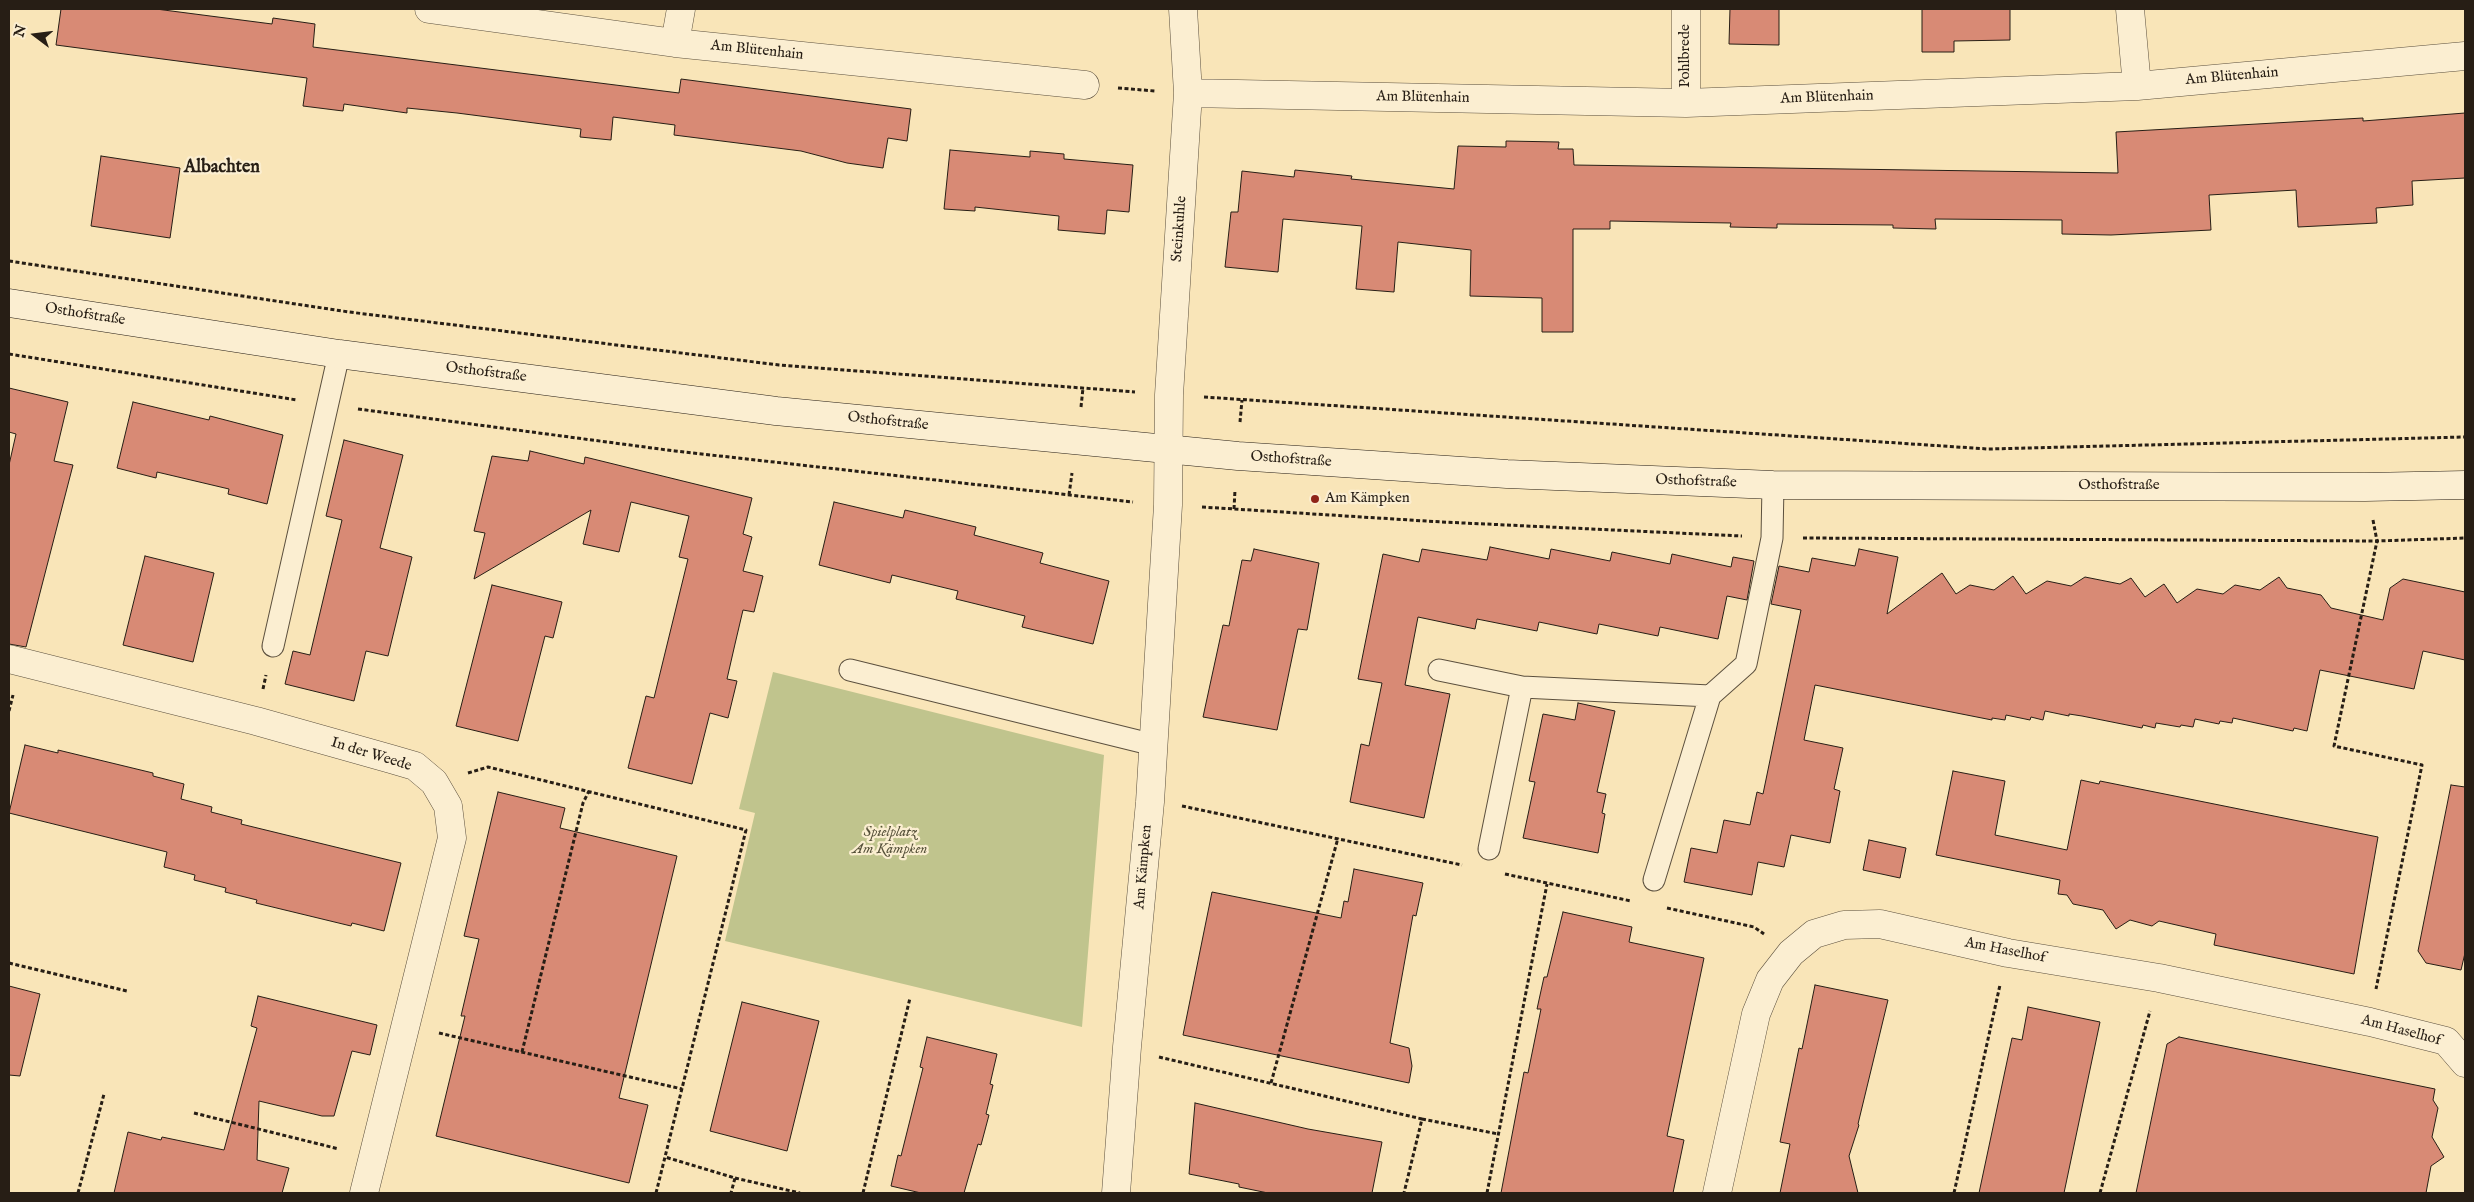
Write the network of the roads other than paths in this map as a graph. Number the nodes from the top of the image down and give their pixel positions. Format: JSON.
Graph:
{"nodes":[{"id":1,"x":429,"y":9,"type":"edge"},
{"id":2,"x":681,"y":9,"type":"edge"},
{"id":3,"x":1184,"y":9,"type":"edge"},
{"id":4,"x":1686,"y":9,"type":"edge"},
{"id":5,"x":2130,"y":9,"type":"edge"},
{"id":6,"x":675,"y":43,"type":"junction"},
{"id":7,"x":2465,"y":56,"type":"edge"},
{"id":8,"x":1085,"y":85,"type":"road end"},
{"id":9,"x":2137,"y":86,"type":"junction"},
{"id":10,"x":1188,"y":93,"type":"junction"},
{"id":11,"x":1686,"y":103,"type":"junction"},
{"id":12,"x":9,"y":303,"type":"edge"},
{"id":13,"x":339,"y":354,"type":"junction"},
{"id":14,"x":1168,"y":450,"type":"junction"},
{"id":15,"x":1773,"y":485,"type":"junction"},
{"id":16,"x":2465,"y":485,"type":"edge"},
{"id":17,"x":273,"y":646,"type":"road end"},
{"id":18,"x":9,"y":659,"type":"edge"},
{"id":19,"x":850,"y":670,"type":"dead end"},
{"id":20,"x":1439,"y":670,"type":"dead end"},
{"id":21,"x":1522,"y":687,"type":"junction"},
{"id":22,"x":1710,"y":696,"type":"junction"},
{"id":23,"x":1154,"y":745,"type":"junction"},
{"id":24,"x":1489,"y":849,"type":"dead end"},
{"id":25,"x":1654,"y":880,"type":"dead end"},
{"id":26,"x":2465,"y":1063,"type":"edge"},
{"id":27,"x":364,"y":1193,"type":"edge"},
{"id":28,"x":1116,"y":1193,"type":"edge"},
{"id":29,"x":1718,"y":1193,"type":"edge"}],
"edges":[{"from":1,"to":6,"type":"street","name":"Am Blütenhain"},
{"from":2,"to":6,"type":"street"},
{"from":3,"to":10,"type":"street","name":"Steinkuhle"},
{"from":4,"to":11,"type":"street","name":"Pohlbrede"},
{"from":5,"to":9,"type":"street"},
{"from":6,"to":8,"type":"street","name":"Am Blütenhain"},
{"from":7,"to":9,"type":"street","name":"Am Blütenhain"},
{"from":9,"to":11,"type":"street","name":"Am Blütenhain"},
{"from":10,"to":11,"type":"street","name":"Am Blütenhain"},
{"from":10,"to":14,"type":"street","name":"Steinkuhle"},
{"from":12,"to":13,"type":"street","name":"Osthofstraße"},
{"from":13,"to":14,"type":"street","name":"Osthofstraße"},
{"from":13,"to":17,"type":"lane"},
{"from":14,"to":15,"type":"street","name":"Osthofstraße"},
{"from":14,"to":23,"type":"street","name":"Am Kämpken"},
{"from":15,"to":16,"type":"street","name":"Osthofstraße"},
{"from":15,"to":22,"type":"lane"},
{"from":18,"to":27,"type":"street","name":"In der Weede"},
{"from":19,"to":23,"type":"lane"},
{"from":20,"to":21,"type":"lane"},
{"from":21,"to":22,"type":"lane"},
{"from":21,"to":24,"type":"lane"},
{"from":22,"to":25,"type":"lane"},
{"from":23,"to":28,"type":"street","name":"Am Kämpken"},
{"from":26,"to":29,"type":"street","name":"Am Haselhof"}]}
